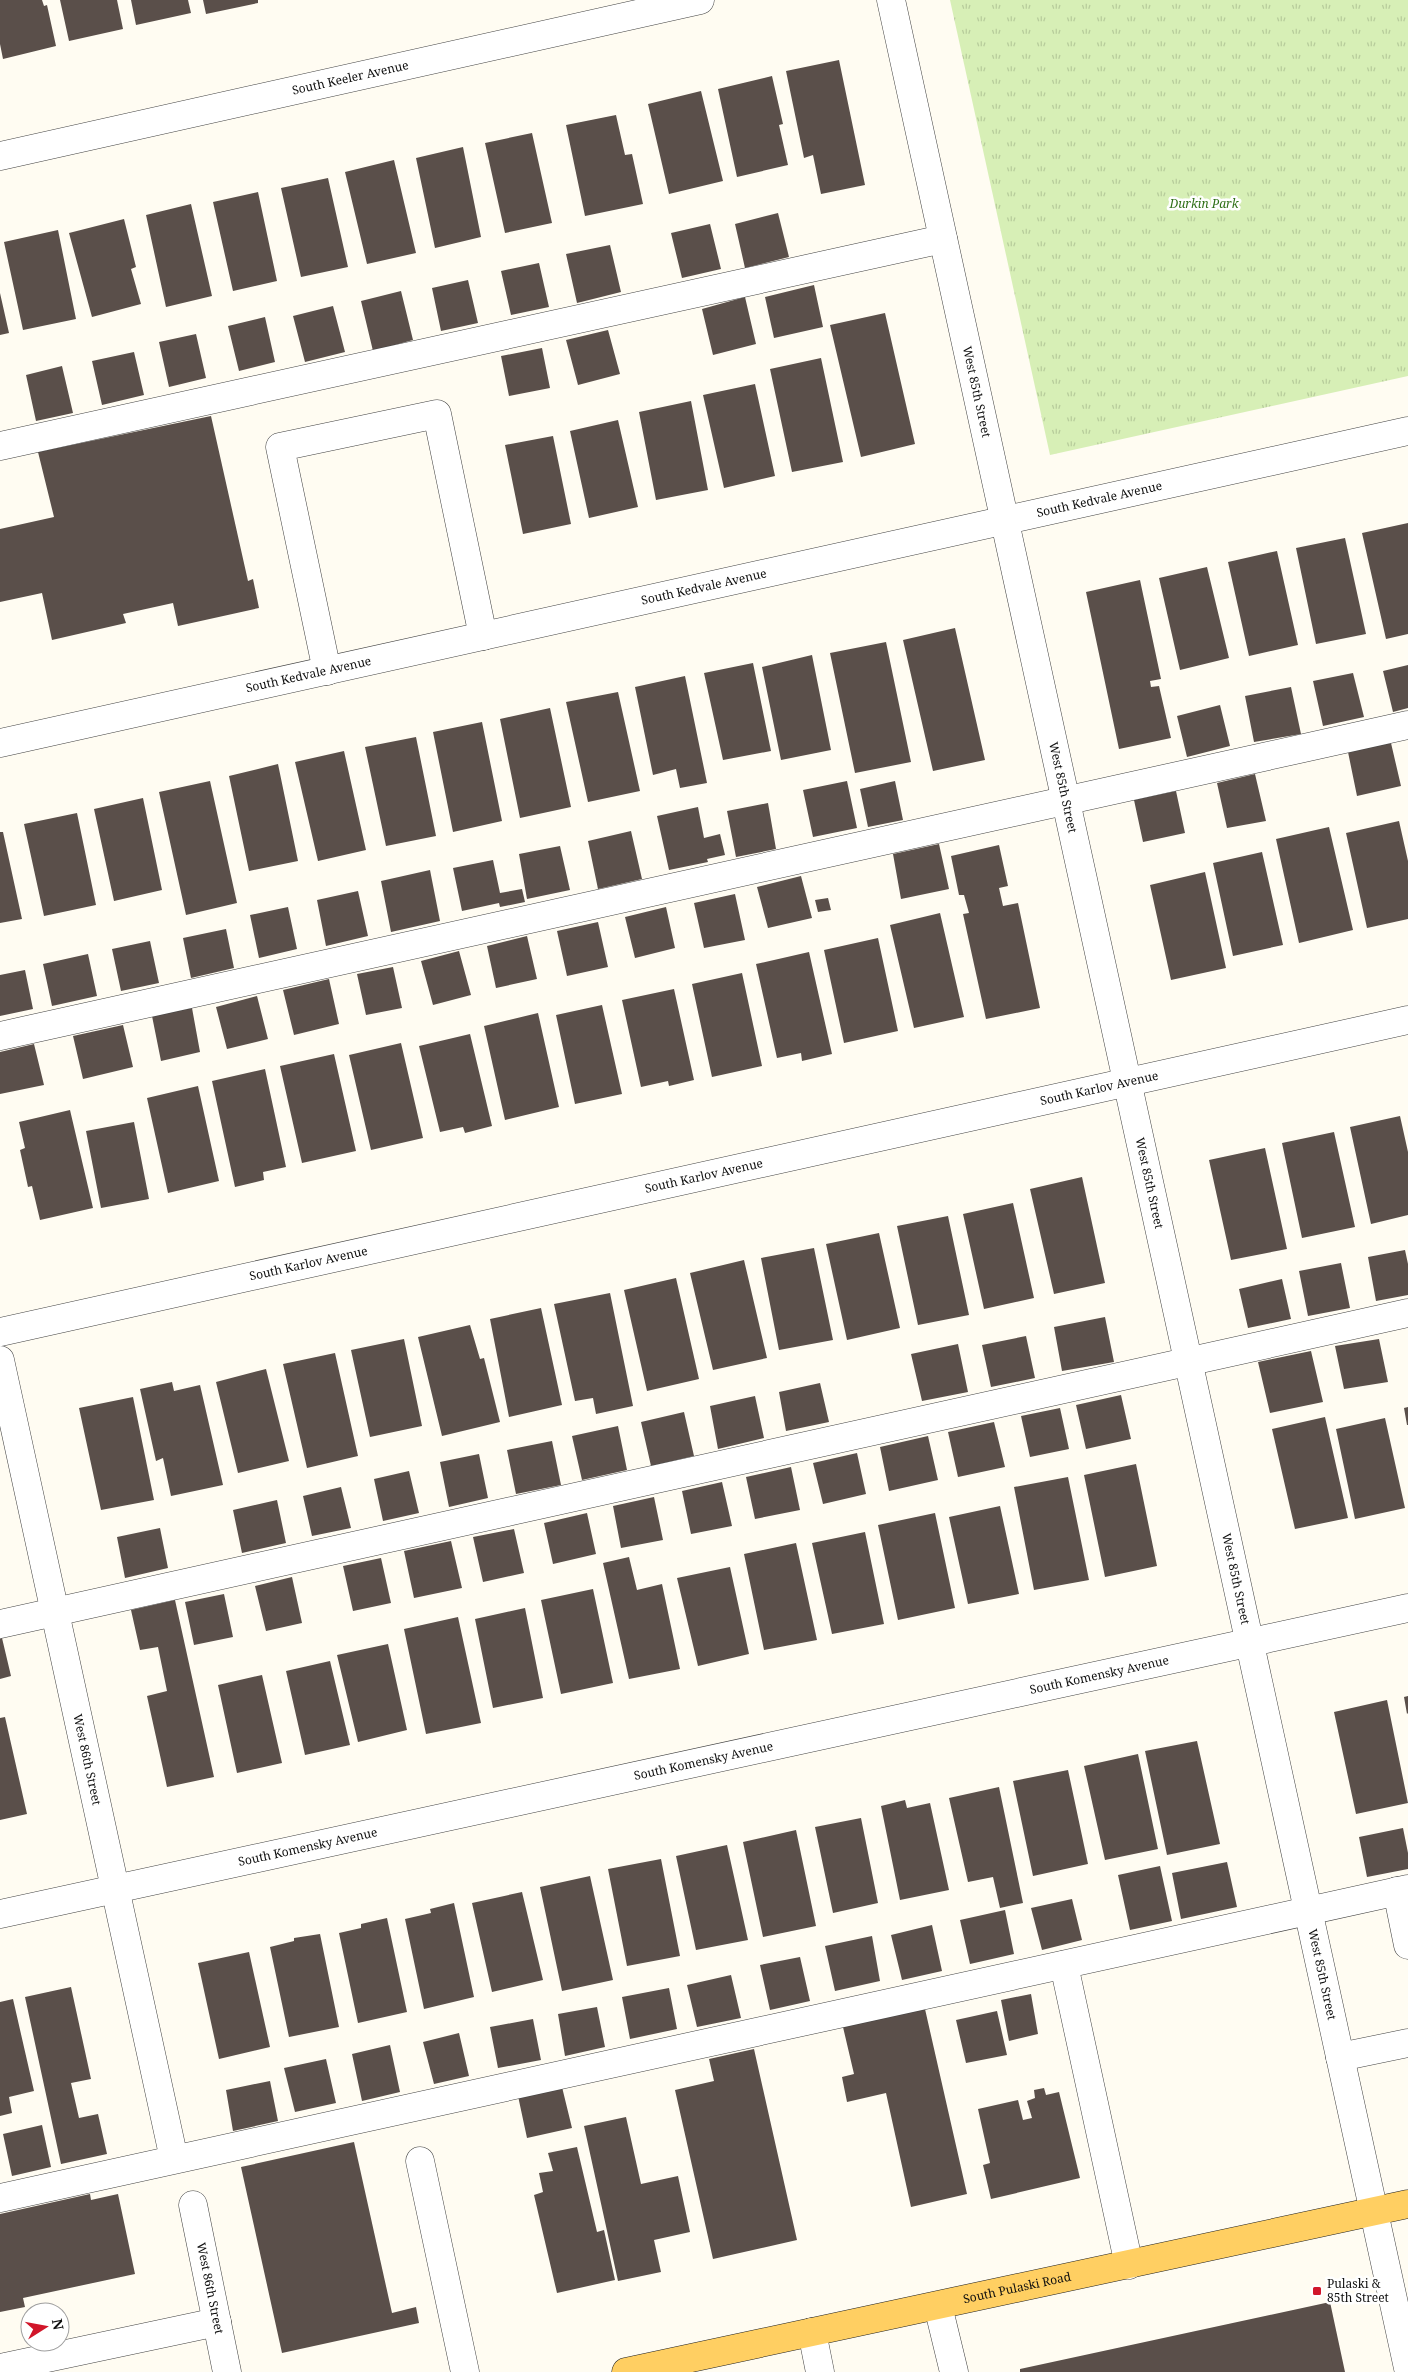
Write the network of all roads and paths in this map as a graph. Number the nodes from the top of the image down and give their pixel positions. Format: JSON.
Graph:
{"nodes":[{"id":1,"x":700,"y":0,"type":"edge"},
{"id":2,"x":891,"y":0,"type":"edge"},
{"id":3,"x":0,"y":156,"type":"edge"},
{"id":4,"x":943,"y":239,"type":"junction"},
{"id":5,"x":1408,"y":432,"type":"edge"},
{"id":6,"x":0,"y":446,"type":"edge"},
{"id":7,"x":1004,"y":521,"type":"junction"},
{"id":8,"x":483,"y":636,"type":"junction"},
{"id":9,"x":327,"y":671,"type":"junction"},
{"id":10,"x":1408,"y":724,"type":"edge"},
{"id":11,"x":0,"y":743,"type":"edge"},
{"id":12,"x":1066,"y":801,"type":"junction"},
{"id":13,"x":1408,"y":1020,"type":"edge"},
{"id":14,"x":0,"y":1036,"type":"edge"},
{"id":15,"x":1127,"y":1082,"type":"junction"},
{"id":16,"x":1408,"y":1313,"type":"edge"},
{"id":17,"x":0,"y":1332,"type":"edge"},
{"id":18,"x":0,"y":1360,"type":"edge"},
{"id":19,"x":1188,"y":1362,"type":"junction"},
{"id":20,"x":1408,"y":1608,"type":"edge"},
{"id":21,"x":55,"y":1612,"type":"junction"},
{"id":22,"x":0,"y":1624,"type":"edge"},
{"id":23,"x":1250,"y":1643,"type":"junction"},
{"id":24,"x":115,"y":1889,"type":"junction"},
{"id":25,"x":1402,"y":1890,"type":"edge"},
{"id":26,"x":1308,"y":1910,"type":"junction"},
{"id":27,"x":0,"y":1914,"type":"edge"},
{"id":28,"x":1408,"y":1945,"type":"edge"},
{"id":29,"x":1064,"y":1965,"type":"junction"},
{"id":30,"x":1408,"y":2044,"type":"edge"},
{"id":31,"x":1340,"y":2057,"type":"junction"},
{"id":32,"x":174,"y":2159,"type":"junction"},
{"id":33,"x":420,"y":2161,"type":"dead end"},
{"id":34,"x":0,"y":2198,"type":"edge"},
{"id":35,"x":1408,"y":2204,"type":"edge"},
{"id":36,"x":193,"y":2206,"type":"dead end"},
{"id":37,"x":1374,"y":2212,"type":"junction"},
{"id":38,"x":1129,"y":2265,"type":"junction"},
{"id":39,"x":938,"y":2306,"type":"junction"},
{"id":40,"x":217,"y":2322,"type":"junction"},
{"id":41,"x":812,"y":2332,"type":"junction"},
{"id":42,"x":0,"y":2368,"type":"edge"},
{"id":43,"x":1408,"y":2368,"type":"edge"},
{"id":44,"x":228,"y":2372,"type":"edge"},
{"id":45,"x":465,"y":2372,"type":"edge"},
{"id":46,"x":626,"y":2372,"type":"edge"},
{"id":47,"x":820,"y":2372,"type":"edge"},
{"id":48,"x":954,"y":2372,"type":"edge"}],
"edges":[{"from":1,"to":3,"type":"street","name":"South Keeler Avenue"},
{"from":2,"to":4,"type":"street","name":"West 85th Street"},
{"from":4,"to":6,"type":"street"},
{"from":4,"to":7,"type":"street","name":"West 85th Street"},
{"from":5,"to":7,"type":"street","name":"South Kedvale Avenue"},
{"from":7,"to":8,"type":"street","name":"South Kedvale Avenue"},
{"from":7,"to":12,"type":"street","name":"West 85th Street"},
{"from":8,"to":9,"type":"street","name":"South Kedvale Avenue"},
{"from":8,"to":9,"type":"street"},
{"from":9,"to":11,"type":"street","name":"South Kedvale Avenue"},
{"from":10,"to":12,"type":"street"},
{"from":12,"to":14,"type":"street"},
{"from":12,"to":15,"type":"street","name":"West 85th Street"},
{"from":13,"to":15,"type":"street","name":"South Karlov Avenue"},
{"from":15,"to":17,"type":"street","name":"South Karlov Avenue"},
{"from":15,"to":19,"type":"street","name":"West 85th Street"},
{"from":16,"to":19,"type":"street"},
{"from":18,"to":21,"type":"street","name":"West 86th Street"},
{"from":19,"to":21,"type":"street"},
{"from":19,"to":23,"type":"street","name":"West 85th Street"},
{"from":20,"to":23,"type":"street","name":"South Komensky Avenue"},
{"from":21,"to":22,"type":"street"},
{"from":21,"to":24,"type":"street","name":"West 86th Street"},
{"from":23,"to":24,"type":"street","name":"South Komensky Avenue"},
{"from":23,"to":26,"type":"street","name":"West 85th Street"},
{"from":24,"to":27,"type":"street","name":"South Komensky Avenue"},
{"from":24,"to":32,"type":"street","name":"West 86th Street"},
{"from":25,"to":26,"type":"street"},
{"from":25,"to":28,"type":"street"},
{"from":26,"to":29,"type":"street"},
{"from":26,"to":31,"type":"street","name":"West 85th Street"},
{"from":29,"to":32,"type":"street"},
{"from":29,"to":38,"type":"street"},
{"from":30,"to":31,"type":"street"},
{"from":31,"to":37,"type":"street","name":"West 85th Street"},
{"from":32,"to":34,"type":"street"},
{"from":33,"to":45,"type":"street"},
{"from":35,"to":37,"type":"main road","name":"South Pulaski Road"},
{"from":36,"to":40,"type":"street","name":"West 86th Street"},
{"from":37,"to":38,"type":"main road","name":"South Pulaski Road"},
{"from":37,"to":43,"type":"street","name":"West 85th Street"},
{"from":38,"to":39,"type":"main road","name":"South Pulaski Road"},
{"from":39,"to":41,"type":"main road","name":"South Pulaski Road"},
{"from":39,"to":48,"type":"street"},
{"from":40,"to":42,"type":"street"},
{"from":40,"to":44,"type":"street","name":"West 86th Street"},
{"from":41,"to":46,"type":"main road","name":"South Pulaski Road"},
{"from":41,"to":47,"type":"street"}]}
